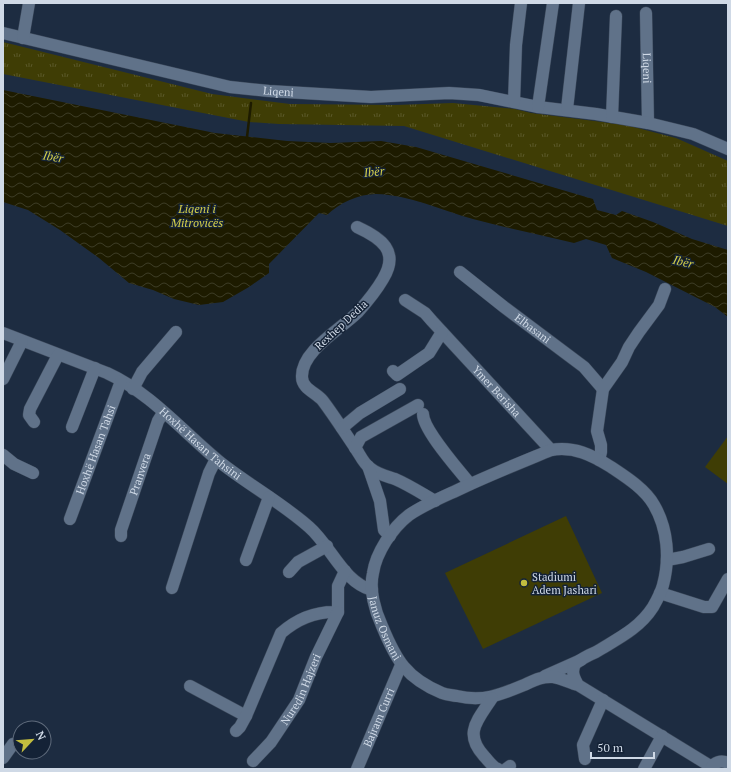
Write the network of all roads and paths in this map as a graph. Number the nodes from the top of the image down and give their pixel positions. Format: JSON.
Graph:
{"nodes":[{"id":1,"x":29,"y":3,"type":"edge"},
{"id":2,"x":522,"y":3,"type":"edge"},
{"id":3,"x":553,"y":3,"type":"edge"},
{"id":4,"x":579,"y":3,"type":"edge"},
{"id":5,"x":646,"y":13,"type":"dead end"},
{"id":6,"x":616,"y":16,"type":"dead end"},
{"id":7,"x":3,"y":33,"type":"edge"},
{"id":8,"x":23,"y":38,"type":"junction"},
{"id":9,"x":514,"y":102,"type":"junction"},
{"id":10,"x":538,"y":107,"type":"junction"},
{"id":11,"x":567,"y":109,"type":"junction"},
{"id":12,"x":612,"y":117,"type":"junction"},
{"id":13,"x":648,"y":123,"type":"junction"},
{"id":14,"x":728,"y":149,"type":"edge"},
{"id":15,"x":357,"y":227,"type":"dead end"},
{"id":16,"x":460,"y":272,"type":"dead end"},
{"id":17,"x":665,"y":289,"type":"dead end"},
{"id":18,"x":405,"y":300,"type":"dead end"},
{"id":19,"x":176,"y":332,"type":"dead end"},
{"id":20,"x":442,"y":332,"type":"junction"},
{"id":21,"x":3,"y":333,"type":"edge"},
{"id":22,"x":22,"y":341,"type":"junction"},
{"id":23,"x":58,"y":355,"type":"junction"},
{"id":24,"x":95,"y":368,"type":"junction"},
{"id":25,"x":393,"y":371,"type":"dead end"},
{"id":26,"x":3,"y":379,"type":"edge"},
{"id":27,"x":121,"y":380,"type":"junction"},
{"id":28,"x":133,"y":389,"type":"junction"},
{"id":29,"x":400,"y":389,"type":"dead end"},
{"id":30,"x":603,"y":389,"type":"junction"},
{"id":31,"x":163,"y":413,"type":"junction"},
{"id":32,"x":34,"y":422,"type":"dead end"},
{"id":33,"x":72,"y":427,"type":"dead end"},
{"id":34,"x":342,"y":428,"type":"junction"},
{"id":35,"x":355,"y":448,"type":"junction"},
{"id":36,"x":551,"y":450,"type":"junction"},
{"id":37,"x":3,"y":455,"type":"edge"},
{"id":38,"x":216,"y":459,"type":"junction"},
{"id":39,"x":599,"y":460,"type":"junction"},
{"id":40,"x":368,"y":466,"type":"junction"},
{"id":41,"x":32,"y":472,"type":"dead end"},
{"id":42,"x":470,"y":484,"type":"junction"},
{"id":43,"x":269,"y":497,"type":"junction"},
{"id":44,"x":435,"y":501,"type":"junction"},
{"id":45,"x":70,"y":519,"type":"dead end"},
{"id":46,"x":121,"y":536,"type":"dead end"},
{"id":47,"x":390,"y":536,"type":"junction"},
{"id":48,"x":327,"y":546,"type":"junction"},
{"id":49,"x":709,"y":549,"type":"dead end"},
{"id":50,"x":246,"y":560,"type":"dead end"},
{"id":51,"x":667,"y":560,"type":"junction"},
{"id":52,"x":345,"y":571,"type":"junction"},
{"id":53,"x":289,"y":572,"type":"dead end"},
{"id":54,"x":728,"y":580,"type":"edge"},
{"id":55,"x":172,"y":588,"type":"dead end"},
{"id":56,"x":372,"y":590,"type":"junction"},
{"id":57,"x":660,"y":593,"type":"junction"},
{"id":58,"x":338,"y":612,"type":"junction"},
{"id":59,"x":585,"y":658,"type":"junction"},
{"id":60,"x":401,"y":665,"type":"junction"},
{"id":61,"x":542,"y":678,"type":"junction"},
{"id":62,"x":578,"y":685,"type":"junction"},
{"id":63,"x":190,"y":686,"type":"dead end"},
{"id":64,"x":492,"y":698,"type":"junction"},
{"id":65,"x":603,"y":700,"type":"junction"},
{"id":66,"x":246,"y":716,"type":"junction"},
{"id":67,"x":236,"y":731,"type":"dead end"},
{"id":68,"x":662,"y":736,"type":"junction"},
{"id":69,"x":12,"y":745,"type":"edge"},
{"id":70,"x":3,"y":758,"type":"edge"},
{"id":71,"x":585,"y":759,"type":"dead end"},
{"id":72,"x":253,"y":761,"type":"dead end"},
{"id":73,"x":727,"y":761,"type":"edge"},
{"id":74,"x":505,"y":768,"type":"edge"},
{"id":75,"x":712,"y":768,"type":"edge"},
{"id":76,"x":357,"y":769,"type":"edge"},
{"id":77,"x":644,"y":769,"type":"edge"}],
"edges":[{"from":1,"to":8,"type":"street"},
{"from":2,"to":9,"type":"street"},
{"from":3,"to":10,"type":"street"},
{"from":4,"to":11,"type":"street"},
{"from":5,"to":13,"type":"street","name":"Liqeni"},
{"from":6,"to":12,"type":"street"},
{"from":7,"to":8,"type":"street","name":"Liqeni"},
{"from":8,"to":9,"type":"street","name":"Liqeni"},
{"from":9,"to":10,"type":"street","name":"Liqeni"},
{"from":10,"to":11,"type":"street","name":"Liqeni"},
{"from":11,"to":12,"type":"street","name":"Liqeni"},
{"from":12,"to":13,"type":"street","name":"Liqeni"},
{"from":13,"to":14,"type":"street","name":"Liqeni"},
{"from":15,"to":34,"type":"street","name":"Rexhep Dedia"},
{"from":16,"to":30,"type":"street","name":"Elbasani"},
{"from":17,"to":30,"type":"street"},
{"from":18,"to":20,"type":"street","name":"Ymer Berisha"},
{"from":19,"to":28,"type":"street"},
{"from":20,"to":25,"type":"street"},
{"from":20,"to":36,"type":"street","name":"Ymer Berisha"},
{"from":21,"to":22,"type":"street","name":"Hoxhë Hasan Tahsini"},
{"from":22,"to":23,"type":"street","name":"Hoxhë Hasan Tahsini"},
{"from":22,"to":26,"type":"street"},
{"from":23,"to":24,"type":"street","name":"Hoxhë Hasan Tahsini"},
{"from":23,"to":32,"type":"street"},
{"from":24,"to":27,"type":"street","name":"Hoxhë Hasan Tahsini"},
{"from":24,"to":33,"type":"street"},
{"from":27,"to":28,"type":"street","name":"Hoxhë Hasan Tahsini"},
{"from":27,"to":45,"type":"street","name":"Hoxhë Hasan Tahsi"},
{"from":28,"to":31,"type":"street","name":"Hoxhë Hasan Tahsini"},
{"from":29,"to":34,"type":"street"},
{"from":30,"to":39,"type":"street"},
{"from":31,"to":38,"type":"street","name":"Hoxhë Hasan Tahsini"},
{"from":31,"to":46,"type":"street","name":"Pranvera"},
{"from":34,"to":35,"type":"street","name":"Rexhep Dedia"},
{"from":35,"to":40,"type":"street","name":"Rexhep Dedia"},
{"from":35,"to":42,"type":"street"},
{"from":36,"to":39,"type":"street","name":"Januz Osmani"},
{"from":36,"to":42,"type":"street","name":"Januz Osmani"},
{"from":37,"to":41,"type":"street"},
{"from":38,"to":43,"type":"street","name":"Hoxhë Hasan Tahsini"},
{"from":38,"to":55,"type":"street"},
{"from":39,"to":51,"type":"street","name":"Januz Osmani"},
{"from":40,"to":44,"type":"street","name":"Rexhep Dedia"},
{"from":40,"to":47,"type":"street","name":"Rexhep Dedia"},
{"from":42,"to":44,"type":"street","name":"Januz Osmani"},
{"from":43,"to":48,"type":"street","name":"Hoxhë Hasan Tahsini"},
{"from":43,"to":50,"type":"street"},
{"from":44,"to":47,"type":"street","name":"Januz Osmani"},
{"from":47,"to":56,"type":"street","name":"Januz Osmani"},
{"from":48,"to":52,"type":"street","name":"Hoxhë Hasan Tahsini"},
{"from":48,"to":53,"type":"street"},
{"from":49,"to":51,"type":"street"},
{"from":51,"to":57,"type":"street","name":"Januz Osmani"},
{"from":52,"to":56,"type":"street","name":"Hoxhë Hasan Tahsini"},
{"from":52,"to":58,"type":"street","name":"Nuredin Hajzeri"},
{"from":54,"to":57,"type":"street"},
{"from":56,"to":60,"type":"street","name":"Januz Osmani"},
{"from":57,"to":59,"type":"street","name":"Januz Osmani"},
{"from":58,"to":66,"type":"street"},
{"from":58,"to":72,"type":"street","name":"Nuredin Hajzeri"},
{"from":59,"to":61,"type":"street","name":"Januz Osmani"},
{"from":59,"to":62,"type":"street","name":"Januz Osmani"},
{"from":60,"to":64,"type":"street","name":"Januz Osmani"},
{"from":60,"to":76,"type":"street","name":"Bajram Curri"},
{"from":61,"to":62,"type":"street","name":"Januz Osmani"},
{"from":61,"to":64,"type":"street","name":"Januz Osmani"},
{"from":62,"to":65,"type":"street"},
{"from":63,"to":66,"type":"street"},
{"from":64,"to":74,"type":"street"},
{"from":65,"to":68,"type":"street"},
{"from":65,"to":71,"type":"street"},
{"from":66,"to":67,"type":"street"},
{"from":68,"to":75,"type":"street"},
{"from":68,"to":77,"type":"street"},
{"from":69,"to":70,"type":"street"},
{"from":73,"to":75,"type":"street"}]}
